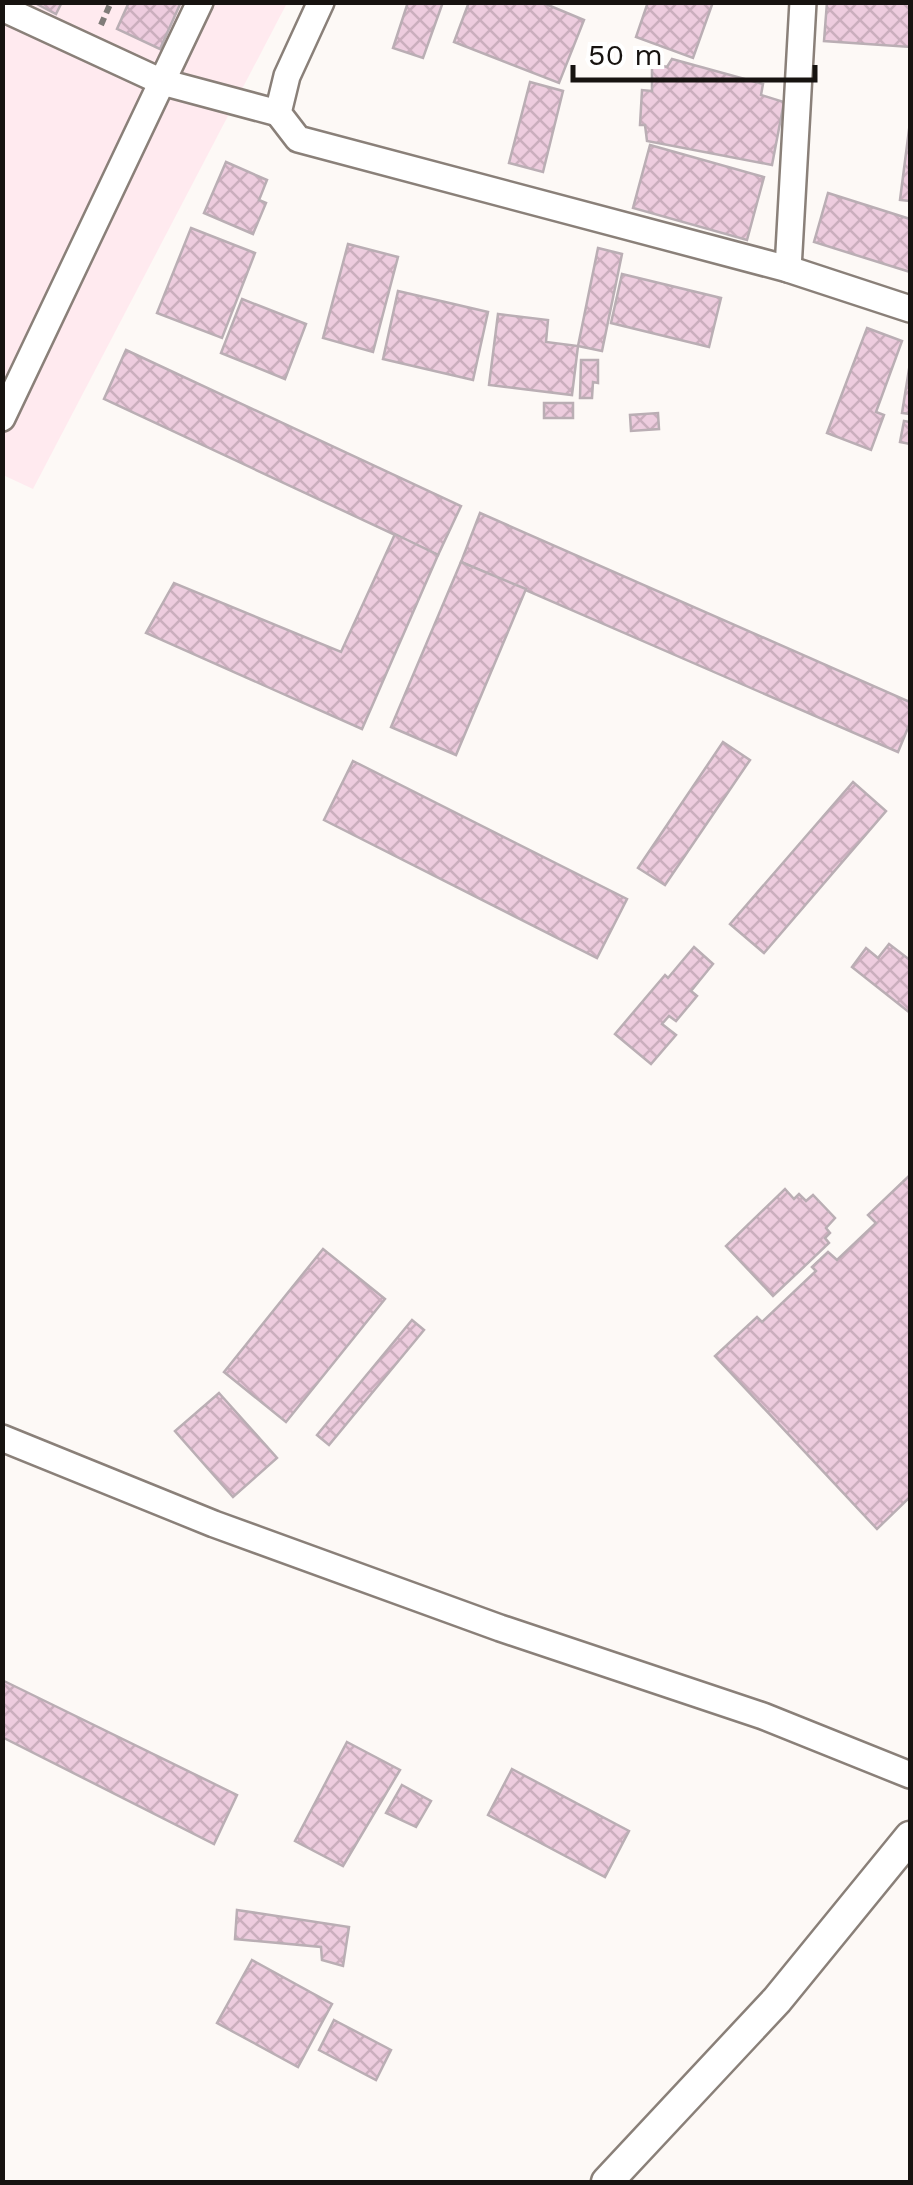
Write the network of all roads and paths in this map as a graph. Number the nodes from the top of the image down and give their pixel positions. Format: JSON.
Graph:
{"nodes":[{"id":1,"x":200,"y":2,"type":"edge"},
{"id":2,"x":322,"y":2,"type":"edge"},
{"id":3,"x":803,"y":2,"type":"edge"},
{"id":4,"x":2,"y":8,"type":"edge"},
{"id":5,"x":162,"y":82,"type":"junction"},
{"id":6,"x":278,"y":113,"type":"junction"},
{"id":7,"x":788,"y":269,"type":"junction"},
{"id":8,"x":910,"y":308,"type":"edge"},
{"id":9,"x":3,"y":416,"type":"edge"},
{"id":10,"x":2,"y":1438,"type":"edge"},
{"id":11,"x":910,"y":1774,"type":"edge"},
{"id":12,"x":910,"y":1838,"type":"edge"},
{"id":13,"x":607,"y":2182,"type":"edge"}],
"edges":[{"from":1,"to":5,"type":"street"},
{"from":2,"to":6,"type":"street"},
{"from":3,"to":7,"type":"street"},
{"from":4,"to":5,"type":"street"},
{"from":5,"to":6,"type":"street"},
{"from":5,"to":9,"type":"street"},
{"from":6,"to":7,"type":"street"},
{"from":7,"to":8,"type":"street"},
{"from":10,"to":11,"type":"street"},
{"from":12,"to":13,"type":"street"}]}
